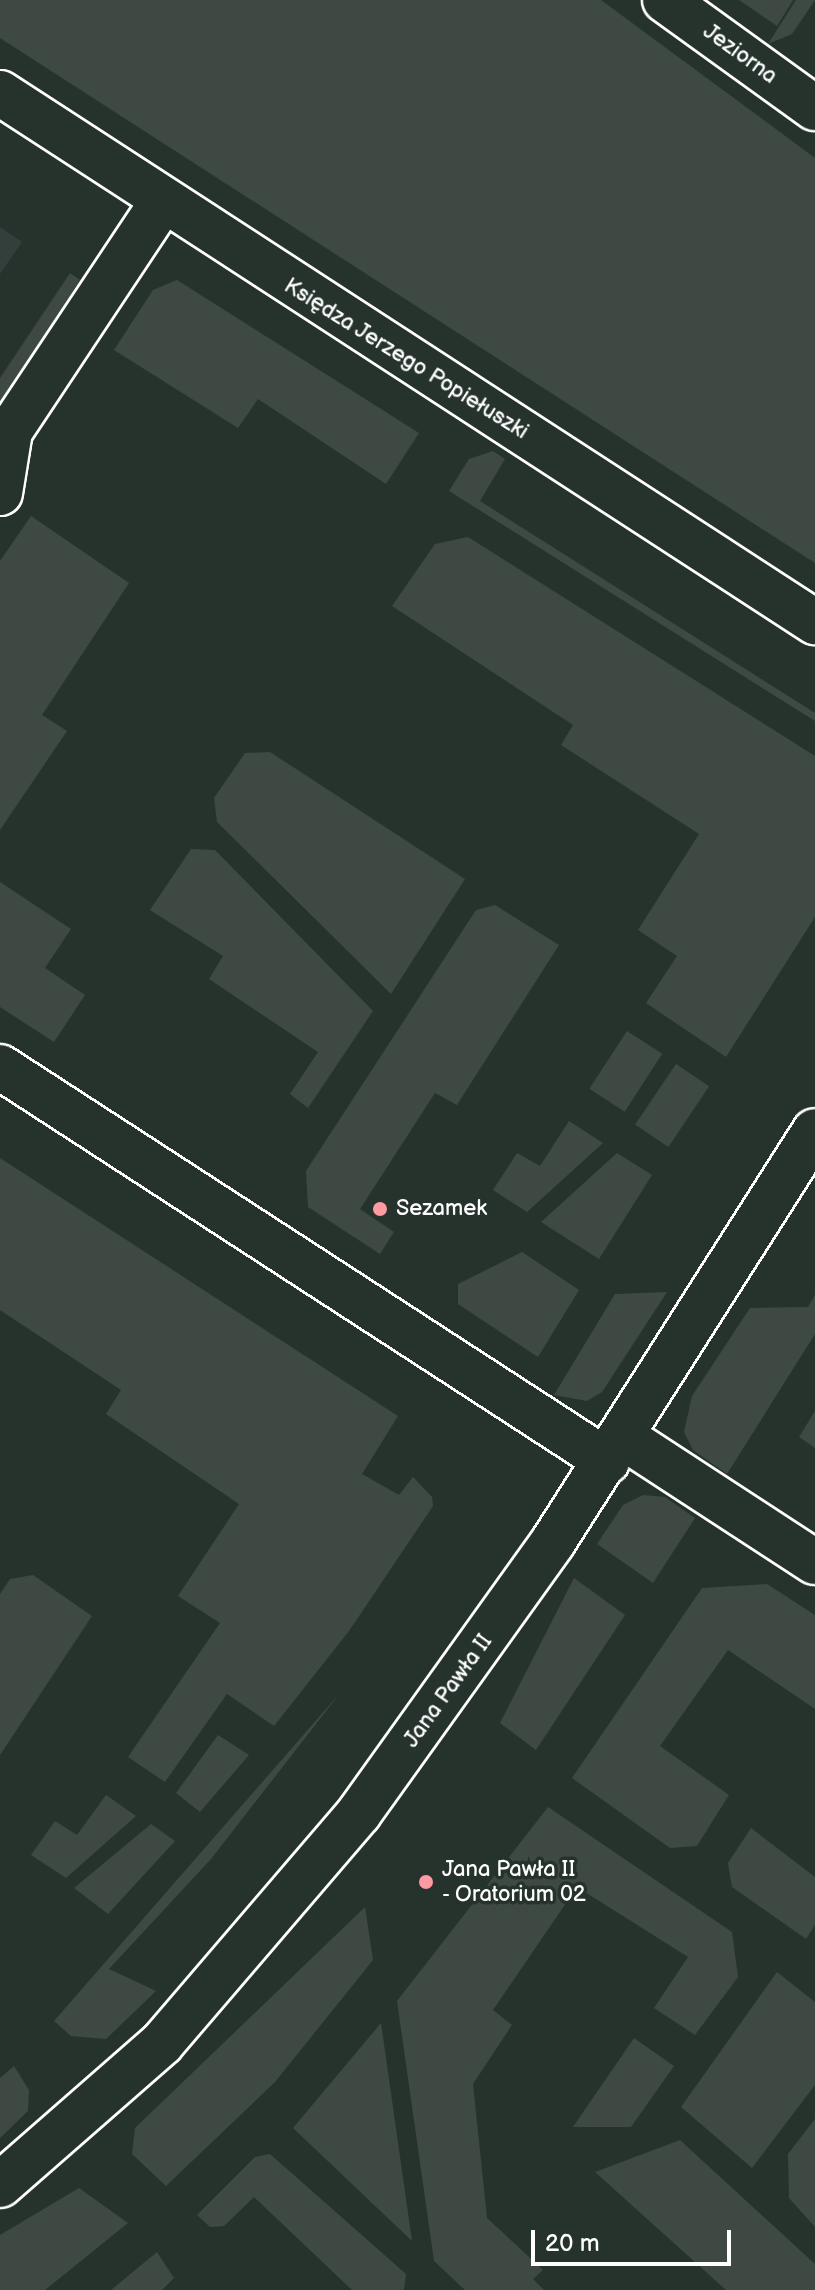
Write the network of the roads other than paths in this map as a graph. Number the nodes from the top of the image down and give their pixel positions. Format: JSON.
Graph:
{"nodes":[{"id":1,"x":665,"y":0,"type":"edge"},
{"id":2,"x":0,"y":93,"type":"edge"},
{"id":3,"x":815,"y":108,"type":"edge"},
{"id":4,"x":161,"y":204,"type":"junction"},
{"id":5,"x":0,"y":493,"type":"edge"},
{"id":6,"x":815,"y":622,"type":"edge"},
{"id":7,"x":0,"y":1067,"type":"edge"},
{"id":8,"x":815,"y":1131,"type":"edge"},
{"id":9,"x":615,"y":1449,"type":"junction"},
{"id":10,"x":815,"y":1562,"type":"edge"},
{"id":11,"x":0,"y":2185,"type":"edge"}],
"edges":[{"from":1,"to":3,"type":"street","name":"Jeziorna"},
{"from":2,"to":4,"type":"street","name":"Księdza Jerzego Popiełuszki"},
{"from":4,"to":5,"type":"street"},
{"from":4,"to":6,"type":"street","name":"Księdza Jerzego Popiełuszki"},
{"from":7,"to":9,"type":"street"},
{"from":8,"to":9,"type":"street","name":"Jana Pawła II"},
{"from":9,"to":10,"type":"street"},
{"from":9,"to":11,"type":"street","name":"Jana Pawła II"}]}
